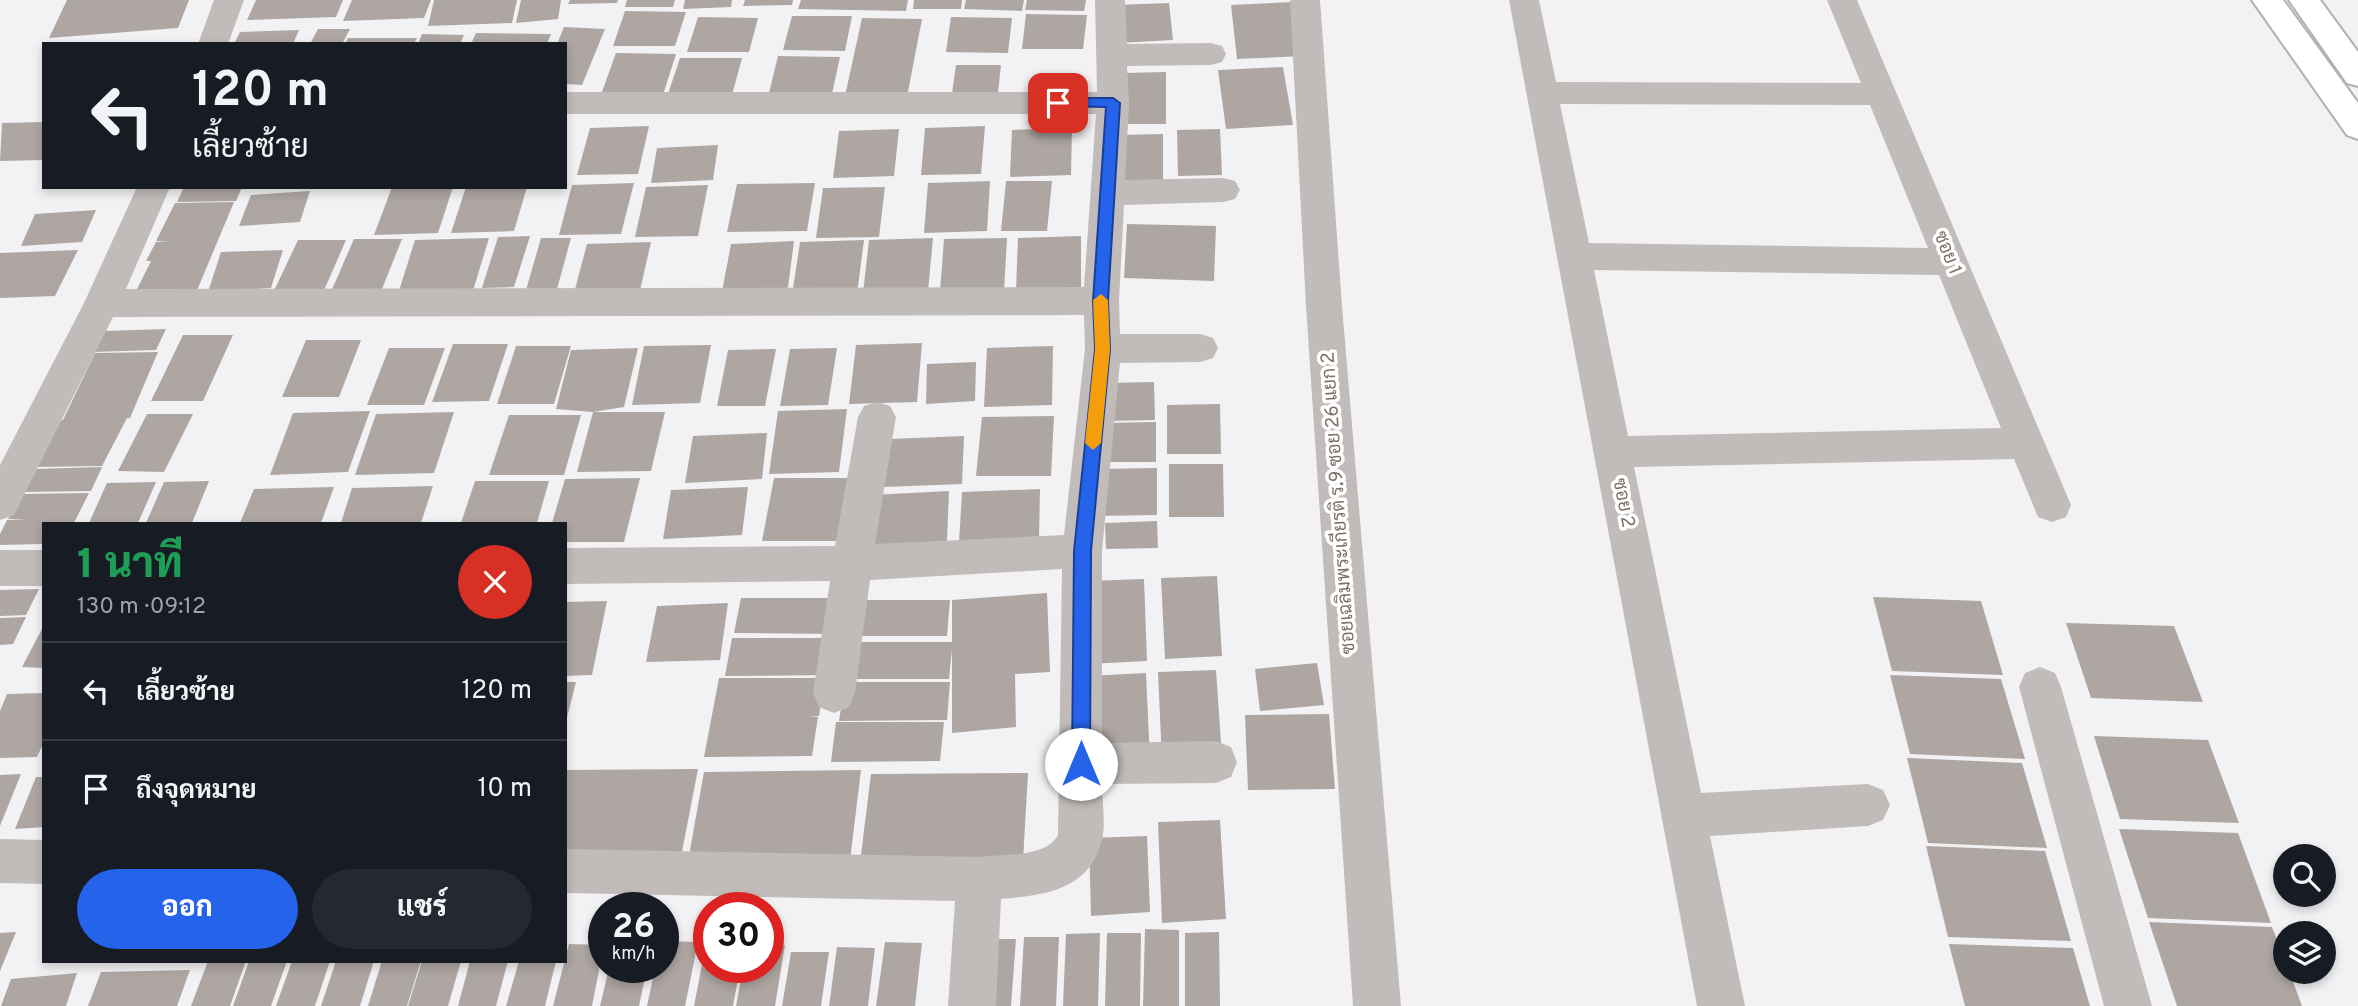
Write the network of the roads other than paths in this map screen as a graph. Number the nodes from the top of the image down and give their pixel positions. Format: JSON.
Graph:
{"nodes":[{"id":1,"x":229,"y":0,"type":"edge"},
{"id":2,"x":1110,"y":0,"type":"edge"},
{"id":3,"x":1305,"y":0,"type":"edge"},
{"id":4,"x":1524,"y":0,"type":"edge"},
{"id":5,"x":1842,"y":0,"type":"edge"},
{"id":6,"x":2267,"y":0,"type":"edge"},
{"id":7,"x":2304,"y":0,"type":"edge"},
{"id":8,"x":214,"y":42,"type":"edge"},
{"id":9,"x":1211,"y":54,"type":"dead end"},
{"id":10,"x":1111,"y":55,"type":"junction"},
{"id":11,"x":2358,"y":75,"type":"edge"},
{"id":12,"x":1543,"y":93,"type":"junction"},
{"id":13,"x":1881,"y":94,"type":"junction"},
{"id":14,"x":567,"y":103,"type":"edge"},
{"id":15,"x":1113,"y":103,"type":"junction"},
{"id":16,"x":2358,"y":127,"type":"edge"},
{"id":17,"x":153,"y":189,"type":"edge"},
{"id":18,"x":1223,"y":190,"type":"dead end"},
{"id":19,"x":1107,"y":193,"type":"junction"},
{"id":20,"x":1574,"y":256,"type":"junction"},
{"id":21,"x":1951,"y":262,"type":"junction"},
{"id":22,"x":1101,"y":301,"type":"junction"},
{"id":23,"x":102,"y":303,"type":"junction"},
{"id":24,"x":1200,"y":348,"type":"dead end"},
{"id":25,"x":1103,"y":349,"type":"junction"},
{"id":26,"x":877,"y":416,"type":"dead end"},
{"id":27,"x":2026,"y":443,"type":"junction"},
{"id":28,"x":1613,"y":452,"type":"junction"},
{"id":29,"x":0,"y":503,"type":"edge"},
{"id":30,"x":2052,"y":505,"type":"dead end"},
{"id":31,"x":1082,"y":551,"type":"junction"},
{"id":32,"x":852,"y":563,"type":"junction"},
{"id":33,"x":567,"y":566,"type":"edge"},
{"id":34,"x":0,"y":568,"type":"edge"},
{"id":35,"x":42,"y":568,"type":"edge"},
{"id":36,"x":2040,"y":687,"type":"dead end"},
{"id":37,"x":834,"y":693,"type":"dead end"},
{"id":38,"x":1216,"y":762,"type":"dead end"},
{"id":39,"x":1081,"y":764,"type":"junction"},
{"id":40,"x":1868,"y":805,"type":"dead end"},
{"id":41,"x":1684,"y":816,"type":"junction"},
{"id":42,"x":0,"y":861,"type":"edge"},
{"id":43,"x":42,"y":862,"type":"edge"},
{"id":44,"x":567,"y":872,"type":"edge"},
{"id":45,"x":979,"y":879,"type":"junction"},
{"id":46,"x":972,"y":1006,"type":"edge"},
{"id":47,"x":1377,"y":1006,"type":"edge"},
{"id":48,"x":1721,"y":1006,"type":"edge"},
{"id":49,"x":2129,"y":1006,"type":"edge"}],
"edges":[{"from":1,"to":8,"type":"street"},
{"from":2,"to":10,"type":"street"},
{"from":3,"to":47,"type":"street","name":"ซอยเฉลิมพระเกียรติ ร.9 ซอย 26 แยก 2"},
{"from":4,"to":12,"type":"street","name":"ซอย 2"},
{"from":5,"to":13,"type":"street","name":"ซอย 1"},
{"from":6,"to":16,"type":"main road"},
{"from":7,"to":11,"type":"main road"},
{"from":9,"to":10,"type":"street"},
{"from":10,"to":15,"type":"street"},
{"from":12,"to":13,"type":"street"},
{"from":12,"to":20,"type":"street","name":"ซอย 2"},
{"from":13,"to":21,"type":"street","name":"ซอย 1"},
{"from":14,"to":15,"type":"street"},
{"from":15,"to":19,"type":"street"},
{"from":17,"to":23,"type":"street"},
{"from":18,"to":19,"type":"street"},
{"from":19,"to":22,"type":"street"},
{"from":20,"to":21,"type":"street"},
{"from":20,"to":28,"type":"street","name":"ซอย 2"},
{"from":21,"to":27,"type":"street","name":"ซอย 1"},
{"from":22,"to":23,"type":"street"},
{"from":22,"to":25,"type":"street"},
{"from":23,"to":29,"type":"street"},
{"from":24,"to":25,"type":"street"},
{"from":25,"to":31,"type":"street"},
{"from":26,"to":32,"type":"street"},
{"from":27,"to":28,"type":"street"},
{"from":27,"to":30,"type":"street","name":"ซอย 1"},
{"from":28,"to":41,"type":"street","name":"ซอย 2"},
{"from":31,"to":32,"type":"street"},
{"from":31,"to":39,"type":"street"},
{"from":32,"to":33,"type":"street"},
{"from":32,"to":37,"type":"street"},
{"from":34,"to":35,"type":"street"},
{"from":36,"to":49,"type":"street"},
{"from":38,"to":39,"type":"street"},
{"from":39,"to":45,"type":"street"},
{"from":40,"to":41,"type":"street"},
{"from":41,"to":48,"type":"street","name":"ซอย 2"},
{"from":42,"to":43,"type":"street"},
{"from":44,"to":45,"type":"street"},
{"from":45,"to":46,"type":"street"}]}
